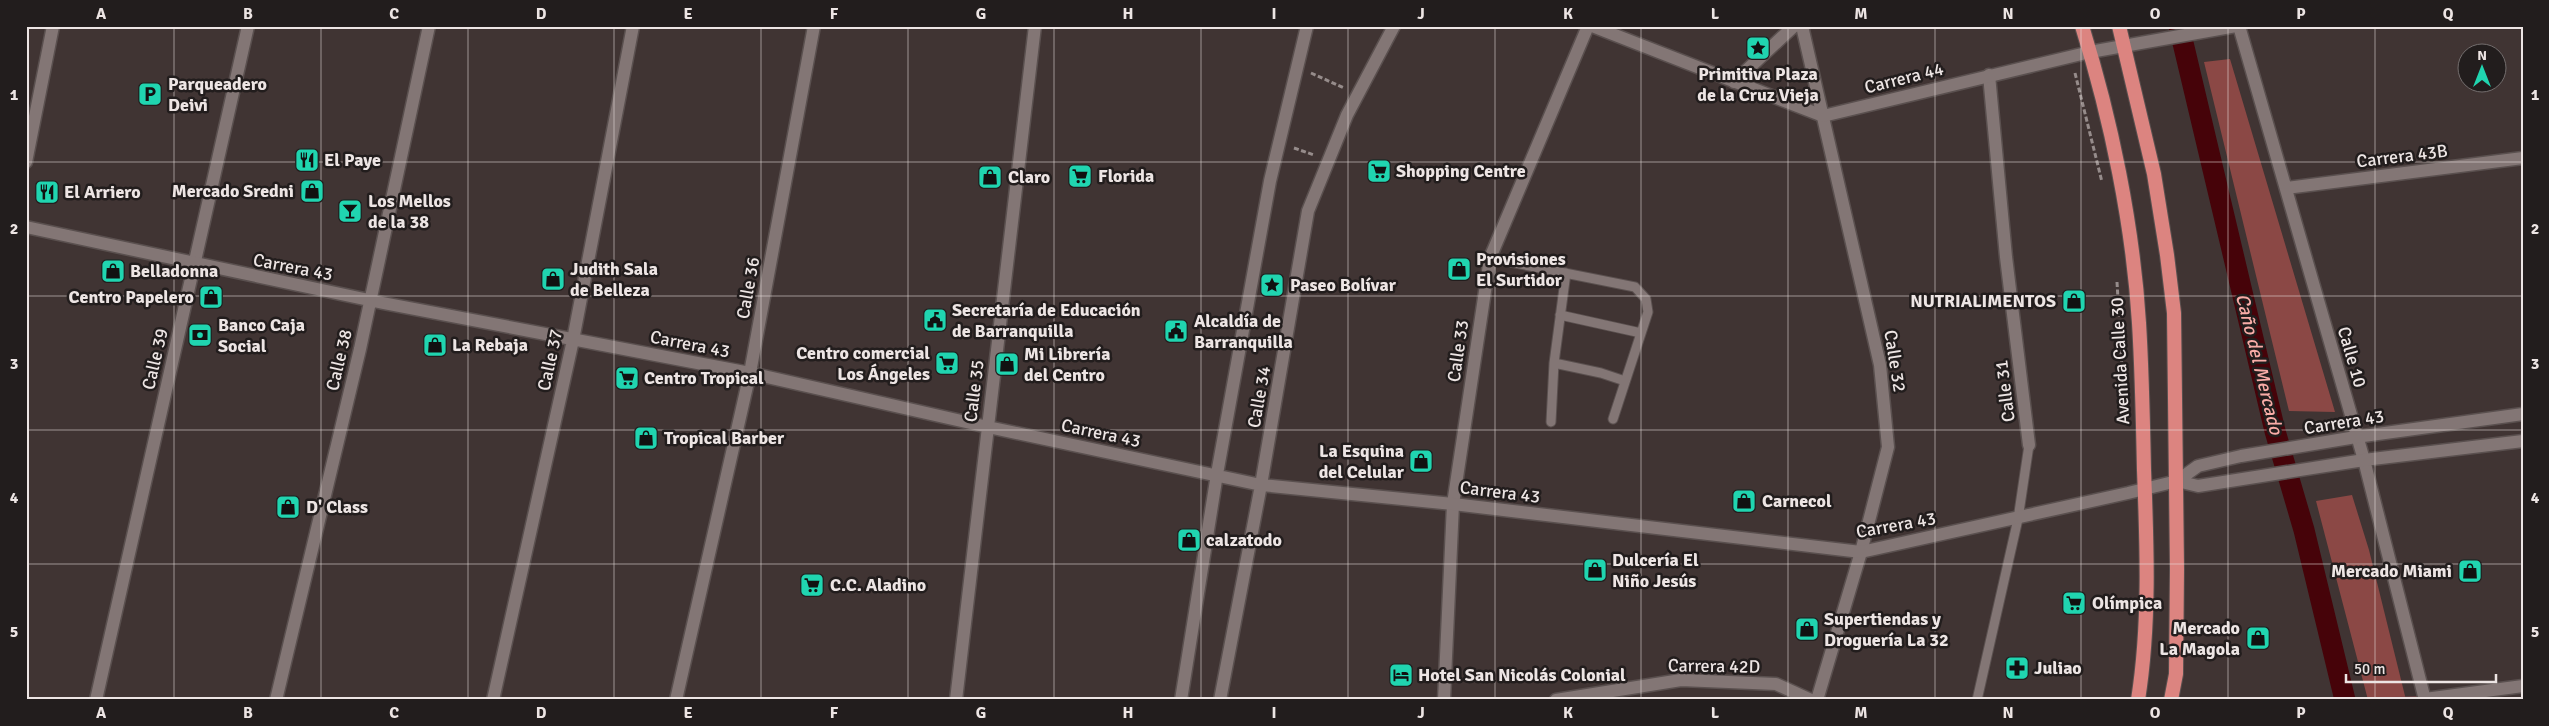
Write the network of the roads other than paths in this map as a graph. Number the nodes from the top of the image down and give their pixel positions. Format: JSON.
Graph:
{"nodes":[{"id":1,"x":54,"y":26,"type":"edge"},
{"id":2,"x":248,"y":26,"type":"edge"},
{"id":3,"x":429,"y":26,"type":"edge"},
{"id":4,"x":633,"y":26,"type":"edge"},
{"id":5,"x":814,"y":26,"type":"edge"},
{"id":6,"x":1035,"y":26,"type":"edge"},
{"id":7,"x":1307,"y":26,"type":"edge"},
{"id":8,"x":1394,"y":26,"type":"edge"},
{"id":9,"x":1588,"y":26,"type":"edge"},
{"id":10,"x":1592,"y":26,"type":"edge"},
{"id":11,"x":1794,"y":26,"type":"edge"},
{"id":12,"x":1802,"y":26,"type":"edge"},
{"id":13,"x":2082,"y":26,"type":"edge"},
{"id":14,"x":2119,"y":26,"type":"edge"},
{"id":15,"x":2238,"y":26,"type":"edge"},
{"id":16,"x":2124,"y":44,"type":"junction"},
{"id":17,"x":2090,"y":52,"type":"junction"},
{"id":18,"x":1989,"y":75,"type":"junction"},
{"id":19,"x":1734,"y":82,"type":"junction"},
{"id":20,"x":1823,"y":116,"type":"junction"},
{"id":21,"x":2523,"y":158,"type":"edge"},
{"id":22,"x":26,"y":162,"type":"edge"},
{"id":23,"x":2286,"y":188,"type":"junction"},
{"id":24,"x":26,"y":226,"type":"edge"},
{"id":25,"x":1490,"y":258,"type":"junction"},
{"id":26,"x":195,"y":264,"type":"junction"},
{"id":27,"x":1566,"y":273,"type":"junction"},
{"id":28,"x":370,"y":300,"type":"junction"},
{"id":29,"x":1560,"y":315,"type":"junction"},
{"id":30,"x":1641,"y":333,"type":"junction"},
{"id":31,"x":573,"y":340,"type":"junction"},
{"id":32,"x":1554,"y":364,"type":"junction"},
{"id":33,"x":750,"y":373,"type":"junction"},
{"id":34,"x":1625,"y":381,"type":"junction"},
{"id":35,"x":2523,"y":414,"type":"edge"},
{"id":36,"x":1613,"y":419,"type":"dead end"},
{"id":37,"x":1551,"y":422,"type":"dead end"},
{"id":38,"x":988,"y":427,"type":"junction"},
{"id":39,"x":2356,"y":437,"type":"junction"},
{"id":40,"x":2523,"y":441,"type":"edge"},
{"id":41,"x":2029,"y":445,"type":"joint"},
{"id":42,"x":2364,"y":460,"type":"junction"},
{"id":43,"x":1217,"y":474,"type":"junction"},
{"id":44,"x":2176,"y":481,"type":"junction"},
{"id":45,"x":1262,"y":485,"type":"junction"},
{"id":46,"x":2145,"y":489,"type":"junction"},
{"id":47,"x":1453,"y":504,"type":"junction"},
{"id":48,"x":2018,"y":519,"type":"junction"},
{"id":49,"x":1861,"y":552,"type":"junction"},
{"id":50,"x":2523,"y":686,"type":"edge"},
{"id":51,"x":2425,"y":699,"type":"edge"},
{"id":52,"x":96,"y":700,"type":"edge"},
{"id":53,"x":276,"y":700,"type":"edge"},
{"id":54,"x":493,"y":700,"type":"edge"},
{"id":55,"x":676,"y":700,"type":"edge"},
{"id":56,"x":956,"y":700,"type":"edge"},
{"id":57,"x":1181,"y":700,"type":"edge"},
{"id":58,"x":1220,"y":700,"type":"edge"},
{"id":59,"x":1444,"y":700,"type":"edge"},
{"id":60,"x":1556,"y":700,"type":"edge"},
{"id":61,"x":1810,"y":700,"type":"edge"},
{"id":62,"x":1817,"y":700,"type":"edge"},
{"id":63,"x":1977,"y":700,"type":"edge"},
{"id":64,"x":2138,"y":700,"type":"edge"},
{"id":65,"x":2171,"y":700,"type":"edge"}],
"edges":[{"from":1,"to":22,"type":"street"},
{"from":2,"to":26,"type":"street","name":"Calle 39"},
{"from":3,"to":28,"type":"street","name":"Calle 38"},
{"from":4,"to":31,"type":"street","name":"Calle 37"},
{"from":5,"to":33,"type":"street","name":"Calle 36"},
{"from":6,"to":38,"type":"street","name":"Calle 35"},
{"from":7,"to":43,"type":"street","name":"Calle 34"},
{"from":8,"to":45,"type":"street","name":"Calle 34"},
{"from":9,"to":25,"type":"street","name":"Calle 33"},
{"from":10,"to":19,"type":"street"},
{"from":11,"to":19,"type":"street"},
{"from":12,"to":20,"type":"street","name":"Calle 32"},
{"from":13,"to":17,"type":"highway","name":"Avenida Calle 30"},
{"from":14,"to":16,"type":"highway"},
{"from":15,"to":16,"type":"street","name":"Carrera 44"},
{"from":15,"to":23,"type":"street","name":"Calle 10"},
{"from":16,"to":17,"type":"street","name":"Carrera 44"},
{"from":16,"to":44,"type":"highway"},
{"from":17,"to":18,"type":"street","name":"Carrera 44"},
{"from":17,"to":46,"type":"highway","name":"Avenida Calle 30"},
{"from":18,"to":20,"type":"street","name":"Carrera 44"},
{"from":18,"to":41,"type":"street","name":"Calle 31"},
{"from":19,"to":20,"type":"street"},
{"from":20,"to":49,"type":"street","name":"Calle 32"},
{"from":21,"to":23,"type":"street","name":"Carrera 43B"},
{"from":23,"to":39,"type":"street","name":"Calle 10"},
{"from":24,"to":26,"type":"street","name":"Carrera 43"},
{"from":25,"to":27,"type":"lane"},
{"from":25,"to":47,"type":"street","name":"Calle 33"},
{"from":26,"to":28,"type":"street","name":"Carrera 43"},
{"from":26,"to":52,"type":"street","name":"Calle 39"},
{"from":27,"to":29,"type":"lane"},
{"from":27,"to":30,"type":"lane"},
{"from":28,"to":31,"type":"street","name":"Carrera 43"},
{"from":28,"to":53,"type":"street","name":"Calle 38"},
{"from":29,"to":30,"type":"lane"},
{"from":29,"to":32,"type":"lane"},
{"from":30,"to":34,"type":"lane"},
{"from":31,"to":33,"type":"street","name":"Carrera 43"},
{"from":31,"to":54,"type":"street","name":"Calle 37"},
{"from":32,"to":34,"type":"lane"},
{"from":32,"to":37,"type":"lane"},
{"from":33,"to":38,"type":"street","name":"Carrera 43"},
{"from":33,"to":55,"type":"street","name":"Calle 36"},
{"from":34,"to":36,"type":"lane"},
{"from":35,"to":39,"type":"street","name":"Carrera 43"},
{"from":38,"to":43,"type":"street","name":"Carrera 43"},
{"from":38,"to":56,"type":"street","name":"Calle 35"},
{"from":39,"to":42,"type":"street","name":"Calle 10"},
{"from":39,"to":44,"type":"street","name":"Carrera 43"},
{"from":40,"to":42,"type":"street","name":"Carrera 43"},
{"from":41,"to":48,"type":"lane","name":"Calle 31"},
{"from":42,"to":44,"type":"street","name":"Carrera 43"},
{"from":42,"to":51,"type":"street","name":"Calle 10"},
{"from":43,"to":45,"type":"street","name":"Carrera 43"},
{"from":43,"to":57,"type":"street","name":"Calle 34"},
{"from":44,"to":46,"type":"street","name":"Carrera 43"},
{"from":44,"to":65,"type":"highway"},
{"from":45,"to":47,"type":"street","name":"Carrera 43"},
{"from":45,"to":58,"type":"street","name":"Calle 34"},
{"from":46,"to":48,"type":"street","name":"Carrera 43"},
{"from":46,"to":64,"type":"highway","name":"Avenida Calle 30"},
{"from":47,"to":49,"type":"street","name":"Carrera 43"},
{"from":47,"to":59,"type":"street","name":"Calle 33"},
{"from":48,"to":49,"type":"street","name":"Carrera 43"},
{"from":48,"to":63,"type":"lane","name":"Calle 31"},
{"from":49,"to":62,"type":"street","name":"Calle 32"},
{"from":50,"to":51,"type":"street"},
{"from":60,"to":61,"type":"street","name":"Carrera 42D"}]}
